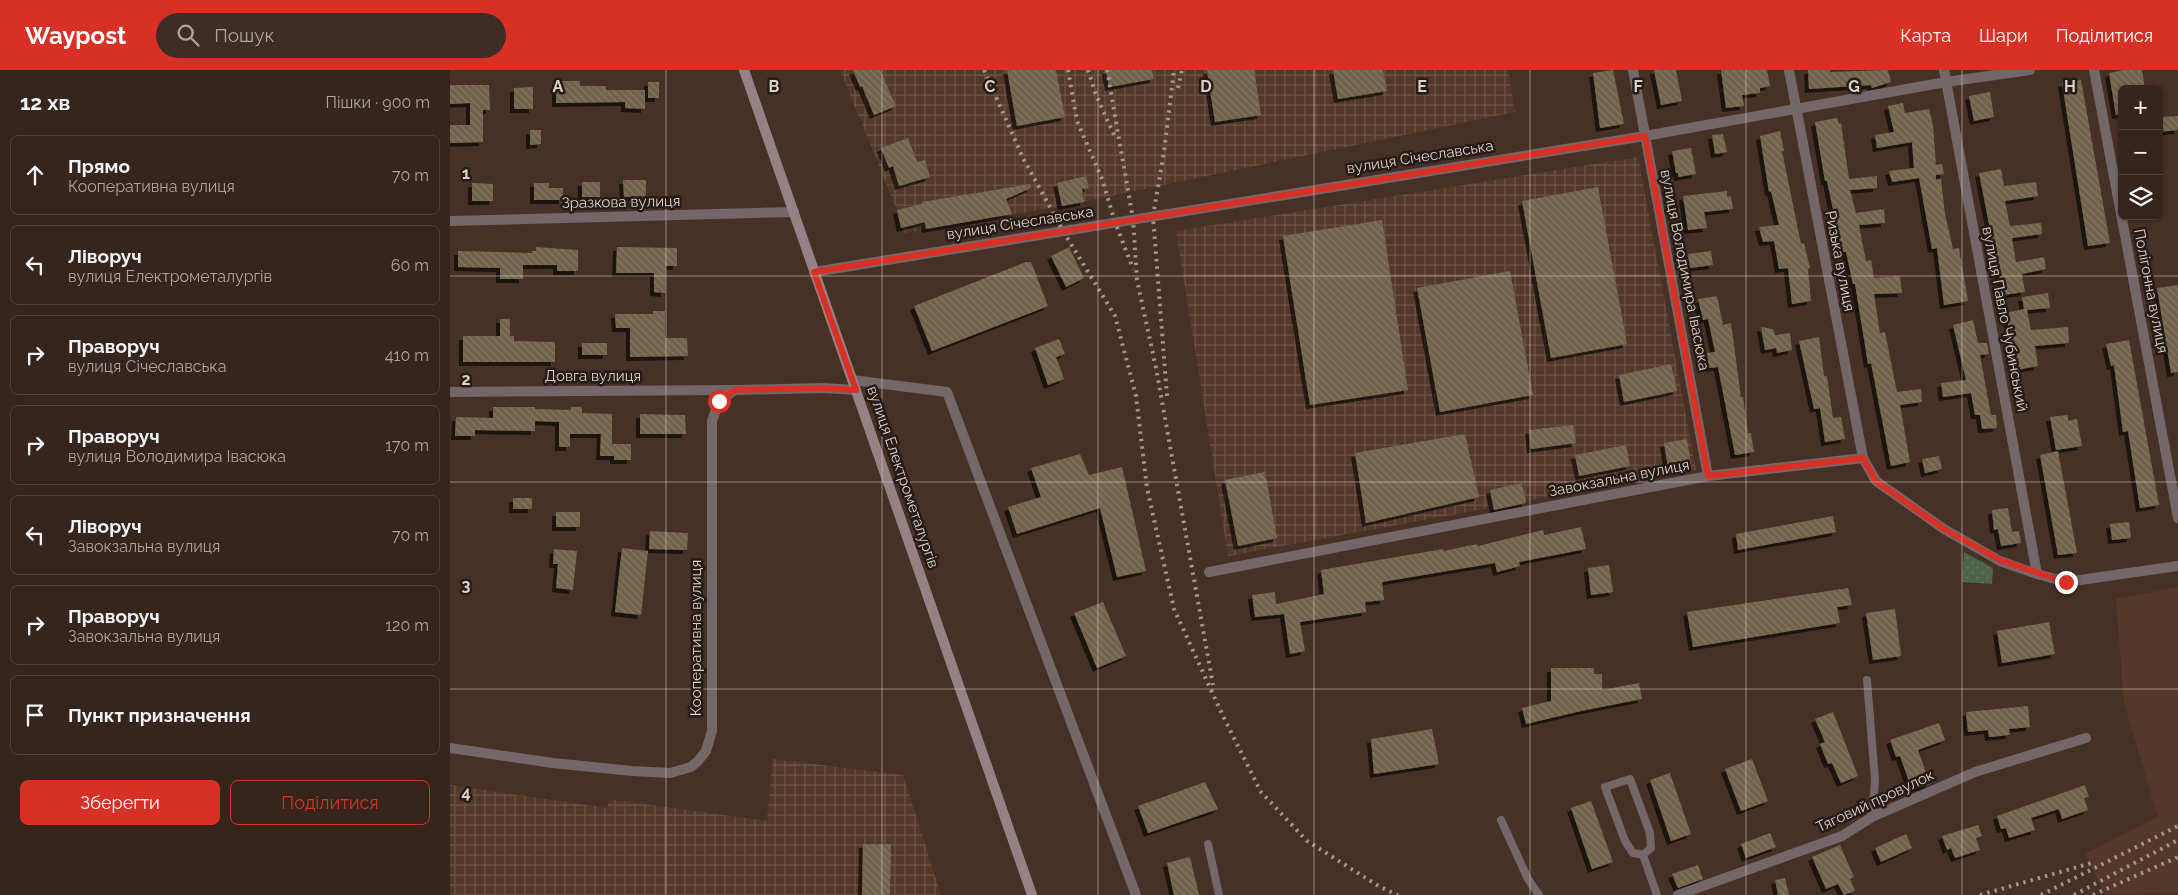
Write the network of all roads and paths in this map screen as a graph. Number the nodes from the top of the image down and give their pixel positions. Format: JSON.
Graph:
{"nodes":[{"id":1,"x":744,"y":70,"type":"edge"},
{"id":2,"x":1633,"y":70,"type":"edge"},
{"id":3,"x":1789,"y":70,"type":"edge"},
{"id":4,"x":1944,"y":70,"type":"edge"},
{"id":5,"x":2030,"y":70,"type":"edge"},
{"id":6,"x":2094,"y":70,"type":"edge"},
{"id":7,"x":1946,"y":82,"type":"junction"},
{"id":8,"x":1796,"y":110,"type":"junction"},
{"id":9,"x":1645,"y":136,"type":"junction"},
{"id":10,"x":794,"y":212,"type":"junction"},
{"id":11,"x":450,"y":221,"type":"edge"},
{"id":12,"x":814,"y":272,"type":"junction"},
{"id":13,"x":852,"y":380,"type":"junction"},
{"id":14,"x":735,"y":390,"type":"junction"},
{"id":15,"x":856,"y":390,"type":"junction"},
{"id":16,"x":450,"y":392,"type":"edge"},
{"id":17,"x":1863,"y":458,"type":"junction"},
{"id":18,"x":1708,"y":476,"type":"junction"},
{"id":19,"x":2178,"y":518,"type":"edge"},
{"id":20,"x":2178,"y":566,"type":"edge"},
{"id":21,"x":1209,"y":572,"type":"dead end"},
{"id":22,"x":2037,"y":574,"type":"junction"},
{"id":23,"x":1868,"y":680,"type":"dead end"},
{"id":24,"x":2086,"y":738,"type":"dead end"},
{"id":25,"x":450,"y":748,"type":"edge"},
{"id":26,"x":1872,"y":817,"type":"junction"},
{"id":27,"x":1501,"y":820,"type":"dead end"},
{"id":28,"x":1208,"y":844,"type":"dead end"},
{"id":29,"x":1643,"y":855,"type":"junction"},
{"id":30,"x":1032,"y":895,"type":"edge"},
{"id":31,"x":1136,"y":895,"type":"edge"},
{"id":32,"x":1219,"y":895,"type":"edge"},
{"id":33,"x":1539,"y":895,"type":"edge"},
{"id":34,"x":1657,"y":895,"type":"edge"},
{"id":35,"x":1678,"y":895,"type":"edge"}],
"edges":[{"from":1,"to":10,"type":"main road","name":"вулиця Електрометалургів"},
{"from":2,"to":9,"type":"street","name":"вулиця Володимира Івасюка"},
{"from":3,"to":8,"type":"street","name":"Ризька вулиця"},
{"from":4,"to":7,"type":"street","name":"вулиця Павло Чубинський"},
{"from":5,"to":7,"type":"street","name":"вулиця Січеславська"},
{"from":6,"to":19,"type":"street","name":"Полігонна вулиця"},
{"from":7,"to":8,"type":"street","name":"вулиця Січеславська"},
{"from":7,"to":22,"type":"street","name":"вулиця Павло Чубинський"},
{"from":8,"to":9,"type":"street","name":"вулиця Січеславська"},
{"from":8,"to":17,"type":"street","name":"Ризька вулиця"},
{"from":9,"to":12,"type":"street","name":"вулиця Січеславська"},
{"from":9,"to":18,"type":"street","name":"вулиця Володимира Івасюка"},
{"from":10,"to":11,"type":"street","name":"Зразкова вулиця"},
{"from":10,"to":12,"type":"main road","name":"вулиця Електрометалургів"},
{"from":12,"to":13,"type":"main road","name":"вулиця Електрометалургів"},
{"from":13,"to":15,"type":"main road","name":"вулиця Електрометалургів"},
{"from":13,"to":31,"type":"street"},
{"from":14,"to":15,"type":"street"},
{"from":14,"to":16,"type":"street","name":"Довга вулиця"},
{"from":14,"to":25,"type":"street","name":"Кооперативна вулиця"},
{"from":15,"to":30,"type":"main road","name":"вулиця Електрометалургів"},
{"from":17,"to":18,"type":"street","name":"Завокзальна вулиця"},
{"from":17,"to":22,"type":"street"},
{"from":18,"to":21,"type":"street","name":"Завокзальна вулиця"},
{"from":20,"to":22,"type":"street"},
{"from":23,"to":26,"type":"lane"},
{"from":24,"to":26,"type":"street","name":"Тяговий провулок"},
{"from":26,"to":35,"type":"street","name":"Тяговий провулок"},
{"from":27,"to":33,"type":"lane"},
{"from":28,"to":32,"type":"lane"},
{"from":29,"to":29,"type":"lane"},
{"from":29,"to":34,"type":"lane"}]}
